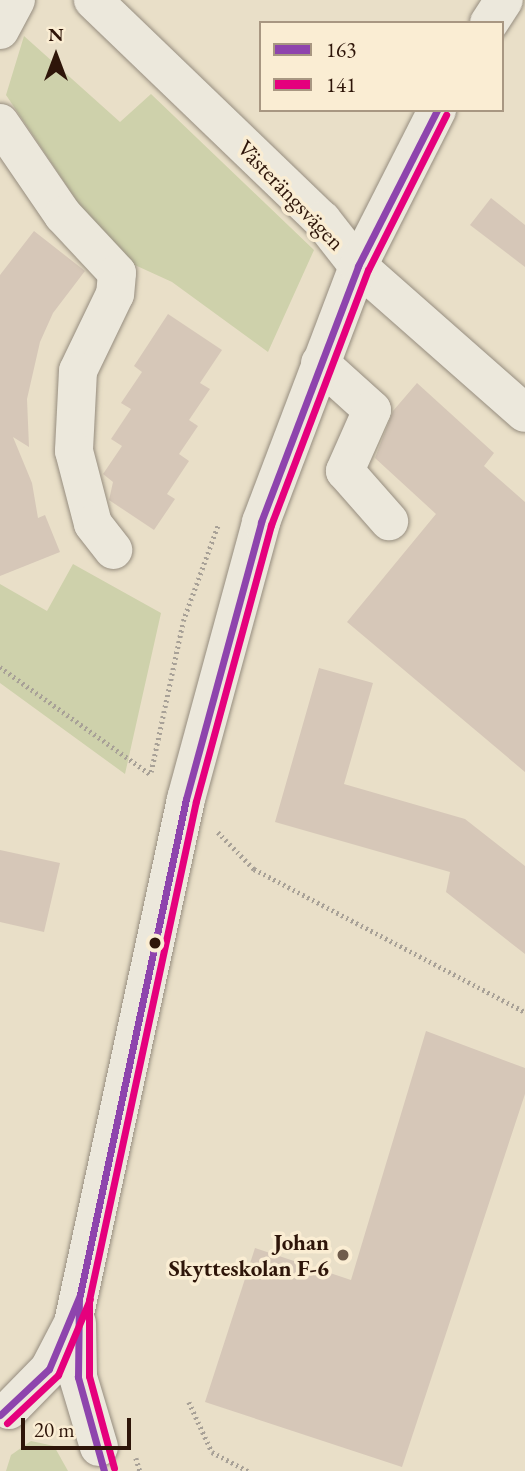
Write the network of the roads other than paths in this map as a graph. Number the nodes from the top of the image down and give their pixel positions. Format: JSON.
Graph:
{"nodes":[{"id":1,"x":16,"y":0,"type":"edge"},
{"id":2,"x":93,"y":0,"type":"edge"},
{"id":3,"x":504,"y":0,"type":"edge"},
{"id":4,"x":490,"y":21,"type":"edge"},
{"id":5,"x":0,"y":30,"type":"edge"},
{"id":6,"x":436,"y":112,"type":"edge"},
{"id":7,"x":0,"y":123,"type":"edge"},
{"id":8,"x":358,"y":266,"type":"junction"},
{"id":9,"x":320,"y":363,"type":"junction"},
{"id":10,"x":525,"y":413,"type":"edge"},
{"id":11,"x":389,"y":521,"type":"dead end"},
{"id":12,"x":113,"y":551,"type":"dead end"},
{"id":13,"x":79,"y":1298,"type":"junction"},
{"id":14,"x":5,"y":1412,"type":"edge"},
{"id":15,"x":103,"y":1465,"type":"edge"}],
"edges":[{"from":1,"to":5,"type":"street"},
{"from":2,"to":8,"type":"street","name":"Västerängsvägen"},
{"from":3,"to":4,"type":"street"},
{"from":6,"to":8,"type":"street"},
{"from":7,"to":12,"type":"street"},
{"from":8,"to":9,"type":"street"},
{"from":8,"to":10,"type":"street","name":"Västerängsvägen"},
{"from":9,"to":11,"type":"street"},
{"from":9,"to":13,"type":"street"},
{"from":13,"to":14,"type":"street"},
{"from":13,"to":15,"type":"street"},
{"from":14,"to":15,"type":"street"}]}
